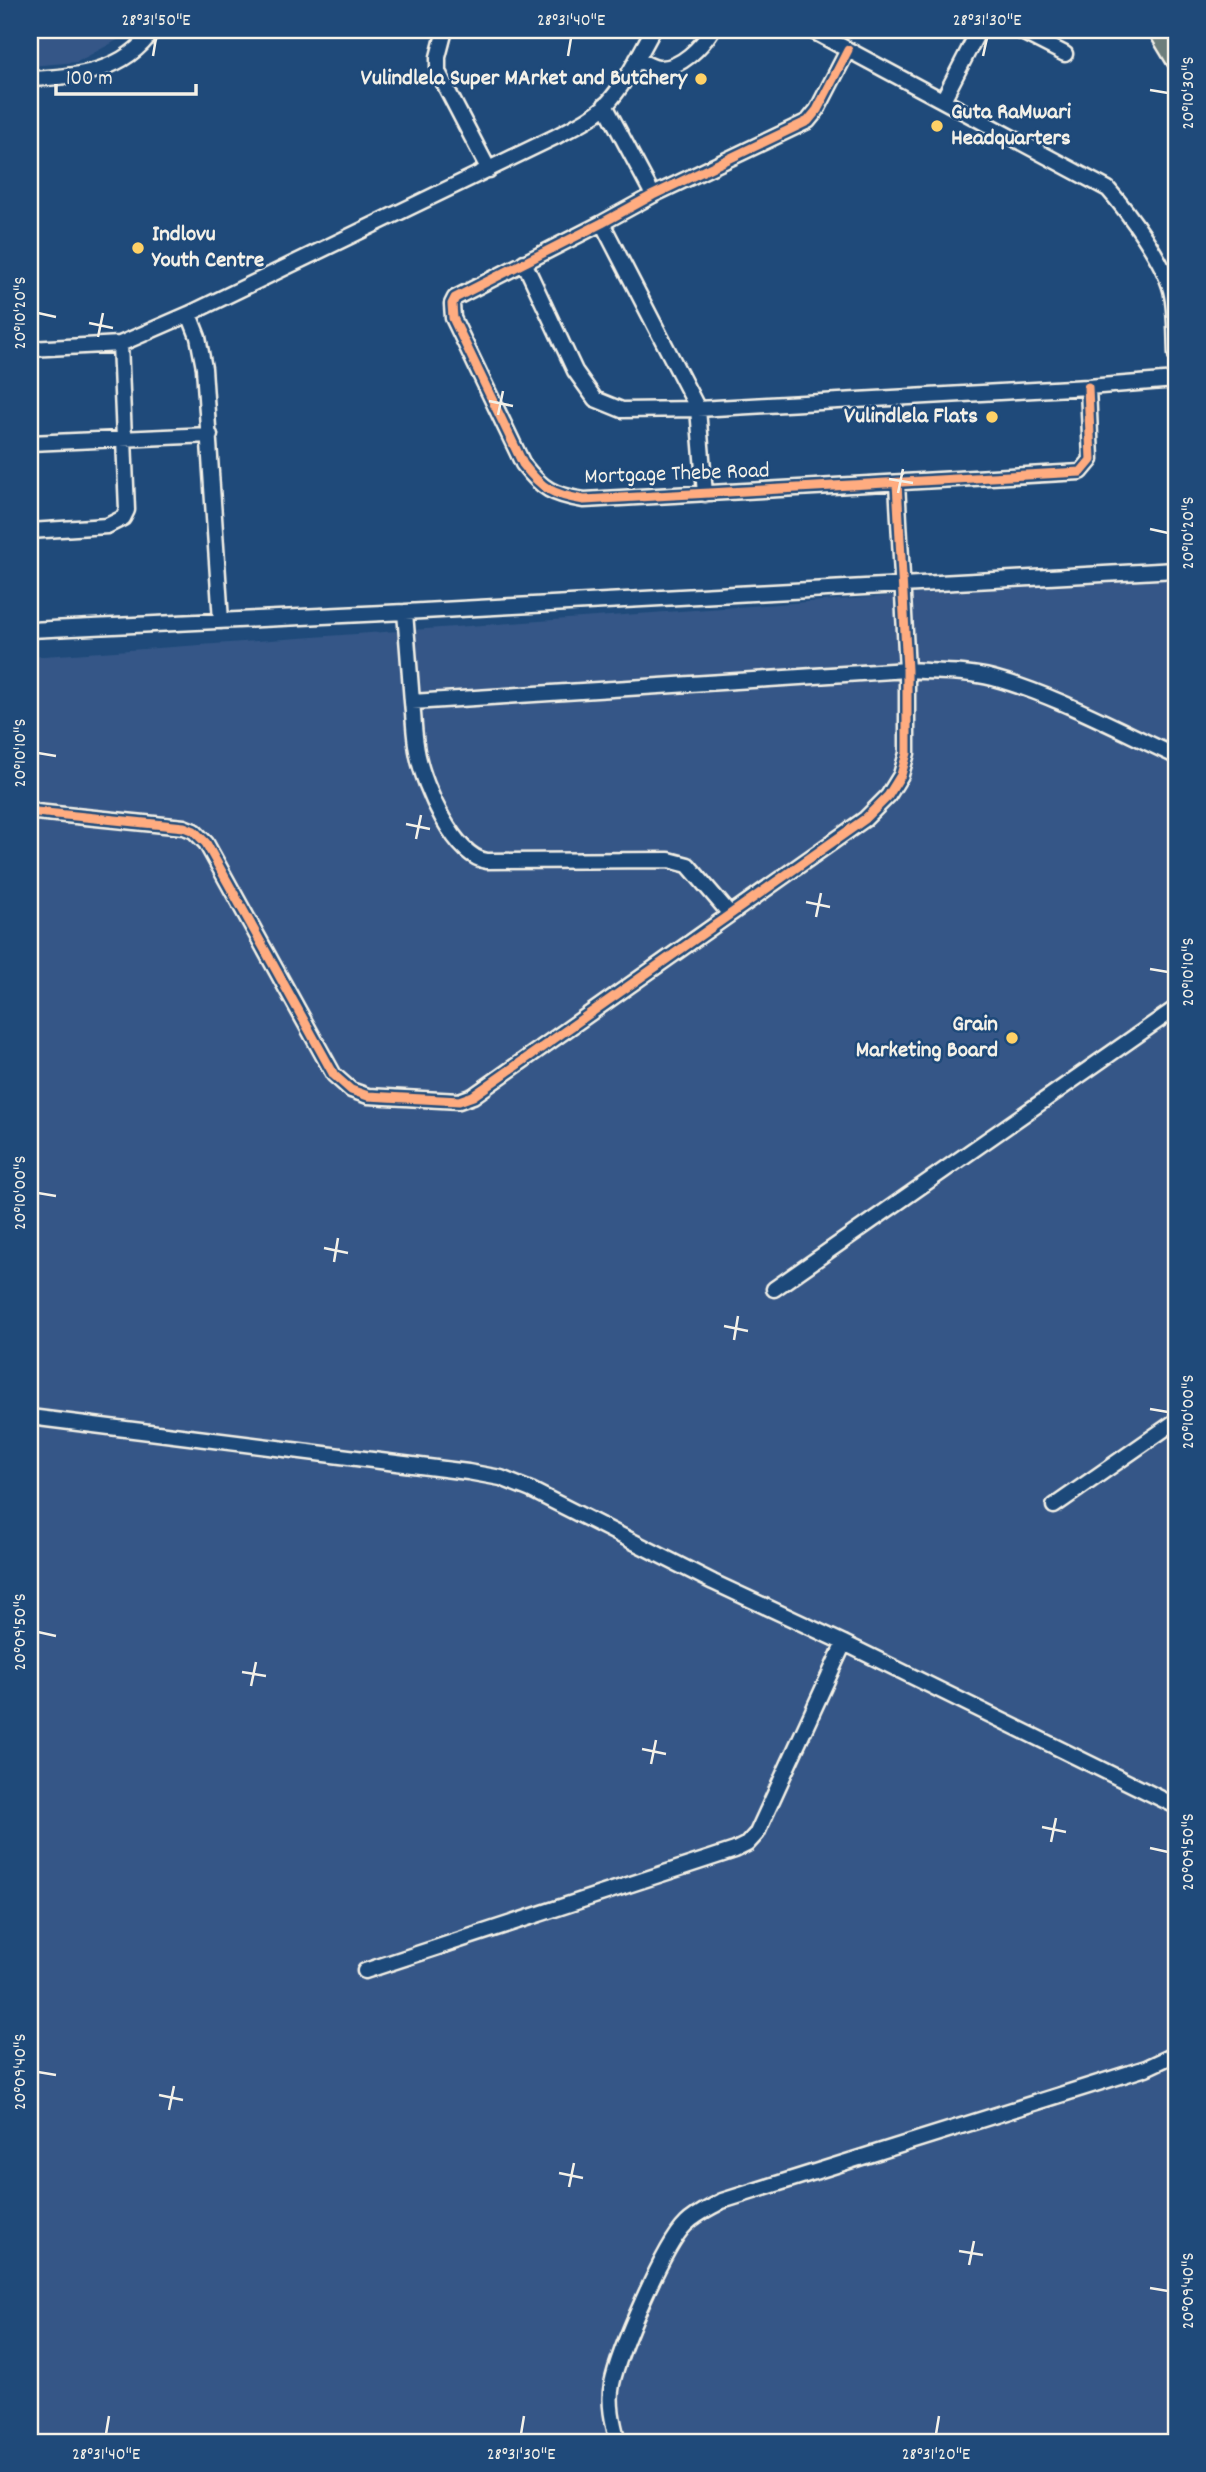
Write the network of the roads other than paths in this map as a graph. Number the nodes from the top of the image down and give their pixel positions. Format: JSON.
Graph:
{"nodes":[{"id":1,"x":153,"y":30,"type":"edge"},
{"id":2,"x":445,"y":30,"type":"edge"},
{"id":3,"x":653,"y":30,"type":"edge"},
{"id":4,"x":712,"y":30,"type":"edge"},
{"id":5,"x":811,"y":30,"type":"edge"},
{"id":6,"x":979,"y":30,"type":"edge"},
{"id":7,"x":1018,"y":30,"type":"edge"},
{"id":8,"x":1158,"y":30,"type":"edge"},
{"id":9,"x":848,"y":50,"type":"junction"},
{"id":10,"x":1065,"y":54,"type":"dead end"},
{"id":11,"x":637,"y":59,"type":"junction"},
{"id":12,"x":1176,"y":60,"type":"edge"},
{"id":13,"x":30,"y":79,"type":"edge"},
{"id":14,"x":943,"y":100,"type":"junction"},
{"id":15,"x":605,"y":105,"type":"junction"},
{"id":16,"x":489,"y":170,"type":"junction"},
{"id":17,"x":653,"y":195,"type":"junction"},
{"id":18,"x":602,"y":223,"type":"junction"},
{"id":19,"x":524,"y":262,"type":"junction"},
{"id":20,"x":189,"y":314,"type":"junction"},
{"id":21,"x":120,"y":344,"type":"junction"},
{"id":22,"x":30,"y":349,"type":"edge"},
{"id":23,"x":1176,"y":355,"type":"edge"},
{"id":24,"x":1176,"y":380,"type":"edge"},
{"id":25,"x":1088,"y":387,"type":"junction"},
{"id":26,"x":698,"y":409,"type":"junction"},
{"id":27,"x":210,"y":435,"type":"junction"},
{"id":28,"x":124,"y":438,"type":"junction"},
{"id":29,"x":30,"y":443,"type":"edge"},
{"id":30,"x":897,"y":483,"type":"junction"},
{"id":31,"x":705,"y":494,"type":"junction"},
{"id":32,"x":30,"y":531,"type":"edge"},
{"id":33,"x":1176,"y":570,"type":"edge"},
{"id":34,"x":902,"y":585,"type":"junction"},
{"id":35,"x":405,"y":612,"type":"junction"},
{"id":36,"x":221,"y":621,"type":"junction"},
{"id":37,"x":30,"y":630,"type":"edge"},
{"id":38,"x":907,"y":670,"type":"junction"},
{"id":39,"x":412,"y":702,"type":"junction"},
{"id":40,"x":1176,"y":756,"type":"edge"},
{"id":41,"x":30,"y":808,"type":"edge"},
{"id":42,"x":730,"y":914,"type":"junction"},
{"id":43,"x":1176,"y":1008,"type":"edge"},
{"id":44,"x":774,"y":1289,"type":"dead end"},
{"id":45,"x":30,"y":1418,"type":"edge"},
{"id":46,"x":1176,"y":1421,"type":"edge"},
{"id":47,"x":1054,"y":1506,"type":"dead end"},
{"id":48,"x":844,"y":1643,"type":"junction"},
{"id":49,"x":1176,"y":1806,"type":"edge"},
{"id":50,"x":365,"y":1971,"type":"dead end"},
{"id":51,"x":1176,"y":2054,"type":"edge"},
{"id":52,"x":618,"y":2442,"type":"edge"}],
"edges":[{"from":1,"to":13,"type":"street"},
{"from":2,"to":16,"type":"street"},
{"from":3,"to":11,"type":"street"},
{"from":4,"to":11,"type":"street"},
{"from":5,"to":9,"type":"street"},
{"from":6,"to":14,"type":"street"},
{"from":7,"to":10,"type":"street"},
{"from":8,"to":12,"type":"main road"},
{"from":9,"to":14,"type":"street"},
{"from":9,"to":17,"type":"street","name":"Mortgage Thebe Road"},
{"from":11,"to":15,"type":"street"},
{"from":14,"to":23,"type":"street"},
{"from":15,"to":16,"type":"street"},
{"from":15,"to":17,"type":"street"},
{"from":16,"to":20,"type":"street"},
{"from":17,"to":18,"type":"street","name":"Mortgage Thebe Road"},
{"from":18,"to":19,"type":"street","name":"Mortgage Thebe Road"},
{"from":18,"to":26,"type":"street"},
{"from":19,"to":26,"type":"street"},
{"from":19,"to":31,"type":"street","name":"Mortgage Thebe Road"},
{"from":20,"to":21,"type":"street"},
{"from":20,"to":27,"type":"street"},
{"from":21,"to":22,"type":"street"},
{"from":21,"to":28,"type":"street"},
{"from":24,"to":25,"type":"street"},
{"from":25,"to":26,"type":"street"},
{"from":25,"to":30,"type":"street","name":"Mortgage Thebe Road"},
{"from":26,"to":31,"type":"street"},
{"from":27,"to":28,"type":"street"},
{"from":27,"to":36,"type":"street"},
{"from":28,"to":29,"type":"street"},
{"from":28,"to":32,"type":"street"},
{"from":30,"to":31,"type":"street","name":"Mortgage Thebe Road"},
{"from":30,"to":34,"type":"street"},
{"from":33,"to":34,"type":"street"},
{"from":34,"to":35,"type":"street"},
{"from":34,"to":38,"type":"street"},
{"from":35,"to":36,"type":"street"},
{"from":35,"to":39,"type":"street"},
{"from":36,"to":37,"type":"street"},
{"from":38,"to":39,"type":"street"},
{"from":38,"to":40,"type":"street"},
{"from":38,"to":42,"type":"street"},
{"from":39,"to":42,"type":"street"},
{"from":41,"to":42,"type":"street"},
{"from":43,"to":44,"type":"street"},
{"from":45,"to":48,"type":"street"},
{"from":46,"to":47,"type":"street"},
{"from":48,"to":49,"type":"street"},
{"from":48,"to":50,"type":"street"},
{"from":51,"to":52,"type":"street"}]}
